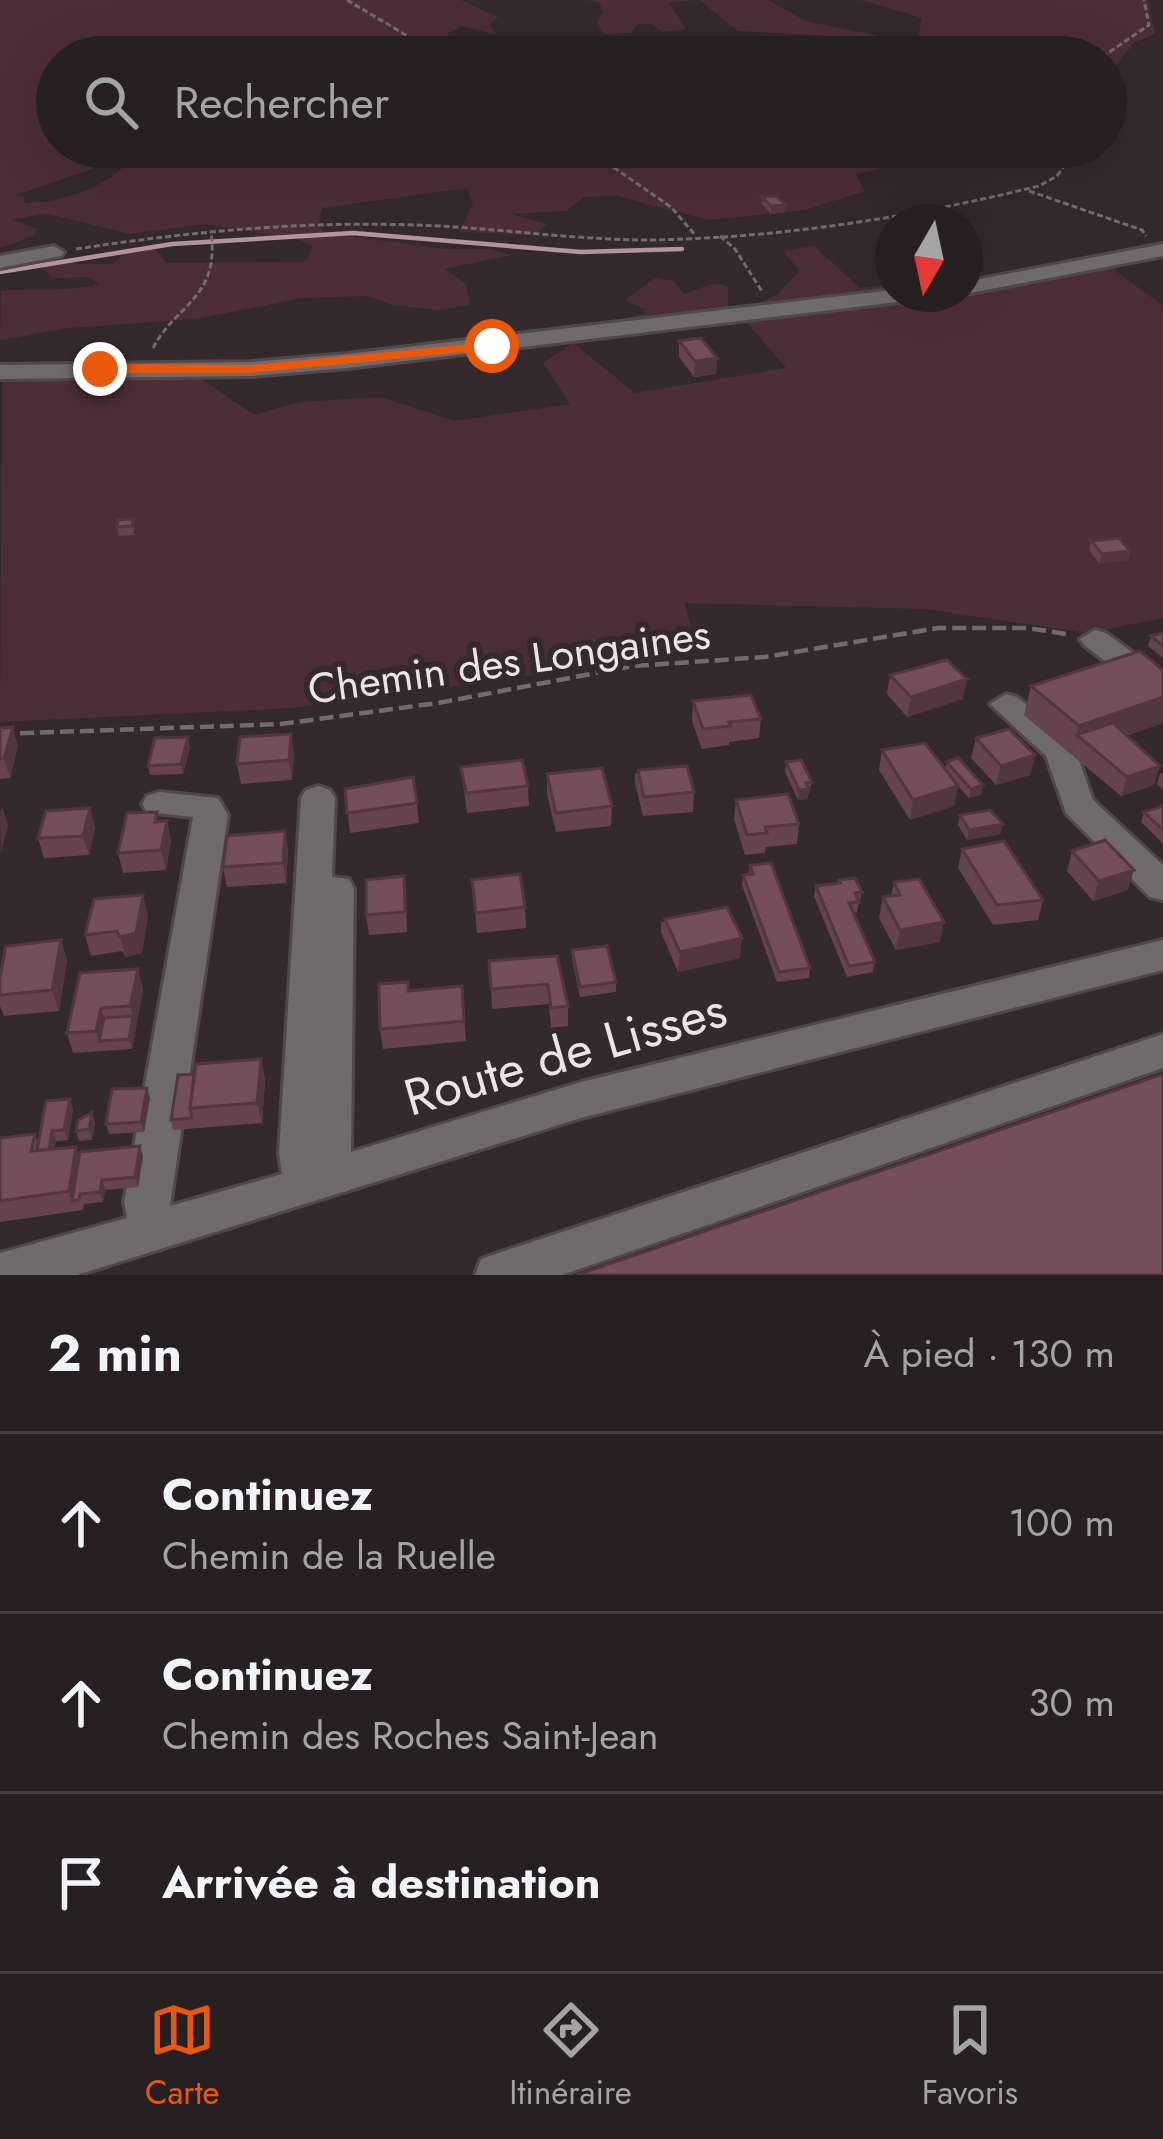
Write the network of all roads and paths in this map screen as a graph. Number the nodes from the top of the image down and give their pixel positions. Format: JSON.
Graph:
{"nodes":[{"id":1,"x":347,"y":0,"type":"edge"},
{"id":2,"x":1144,"y":0,"type":"edge"},
{"id":3,"x":408,"y":36,"type":"edge"},
{"id":4,"x":1127,"y":40,"type":"edge"},
{"id":5,"x":614,"y":168,"type":"edge"},
{"id":6,"x":1061,"y":168,"type":"edge"},
{"id":7,"x":1024,"y":190,"type":"junction"},
{"id":8,"x":211,"y":230,"type":"junction"},
{"id":9,"x":720,"y":236,"type":"junction"},
{"id":10,"x":698,"y":237,"type":"junction"},
{"id":11,"x":1159,"y":251,"type":"edge"},
{"id":12,"x":54,"y":253,"type":"joint"},
{"id":13,"x":0,"y":262,"type":"edge"},
{"id":14,"x":983,"y":285,"type":"edge"},
{"id":15,"x":875,"y":298,"type":"edge"},
{"id":16,"x":766,"y":310,"type":"junction"},
{"id":17,"x":144,"y":370,"type":"junction"},
{"id":18,"x":0,"y":372,"type":"edge"},
{"id":19,"x":1095,"y":639,"type":"joint"},
{"id":20,"x":1163,"y":690,"type":"edge"},
{"id":21,"x":1006,"y":704,"type":"dead end"},
{"id":22,"x":0,"y":734,"type":"edge"},
{"id":23,"x":318,"y":798,"type":"dead end"},
{"id":24,"x":159,"y":804,"type":"dead end"},
{"id":25,"x":1163,"y":887,"type":"edge"},
{"id":26,"x":336,"y":889,"type":"dead end"},
{"id":27,"x":1163,"y":955,"type":"edge"},
{"id":28,"x":1163,"y":1051,"type":"edge"},
{"id":29,"x":321,"y":1181,"type":"junction"},
{"id":30,"x":154,"y":1233,"type":"junction"},
{"id":31,"x":1,"y":1275,"type":"edge"},
{"id":32,"x":498,"y":1275,"type":"edge"}],
"edges":[{"from":1,"to":3,"type":"path"},
{"from":2,"to":4,"type":"path"},
{"from":5,"to":10,"type":"path"},
{"from":6,"to":7,"type":"path"},
{"from":7,"to":9,"type":"path"},
{"from":7,"to":11,"type":"path"},
{"from":8,"to":10,"type":"path"},
{"from":8,"to":12,"type":"path"},
{"from":8,"to":17,"type":"path"},
{"from":9,"to":10,"type":"path"},
{"from":9,"to":16,"type":"path"},
{"from":11,"to":14,"type":"street"},
{"from":12,"to":13,"type":"street"},
{"from":15,"to":16,"type":"street"},
{"from":16,"to":17,"type":"street"},
{"from":17,"to":18,"type":"street"},
{"from":19,"to":20,"type":"street"},
{"from":19,"to":22,"type":"path","name":"Chemin des Longaines"},
{"from":21,"to":25,"type":"street"},
{"from":23,"to":29,"type":"street"},
{"from":24,"to":30,"type":"street"},
{"from":26,"to":29,"type":"street"},
{"from":27,"to":29,"type":"street","name":"Route de Lisses"},
{"from":28,"to":32,"type":"street"},
{"from":29,"to":30,"type":"street","name":"Route de Lisses"},
{"from":30,"to":31,"type":"street","name":"Route de Lisses"}]}
